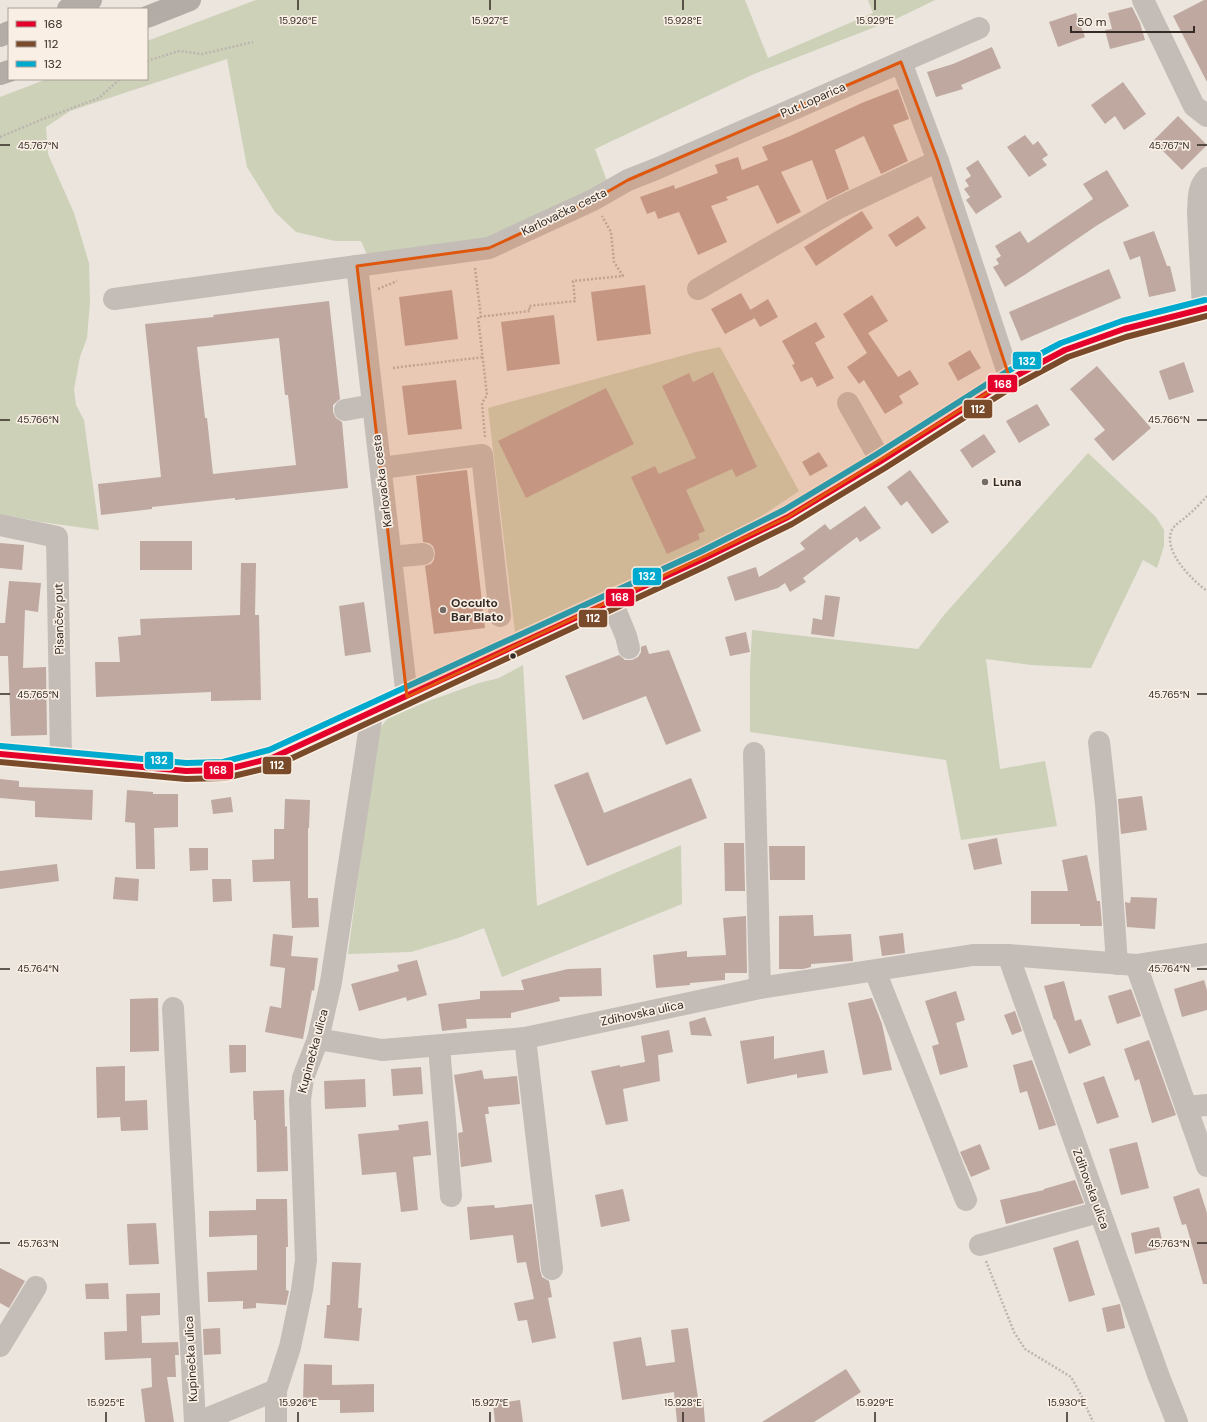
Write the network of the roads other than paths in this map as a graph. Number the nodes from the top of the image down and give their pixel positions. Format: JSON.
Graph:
{"nodes":[{"id":1,"x":91,"y":0,"type":"edge"},
{"id":2,"x":190,"y":0,"type":"edge"},
{"id":3,"x":1143,"y":0,"type":"edge"},
{"id":4,"x":71,"y":8,"type":"edge"},
{"id":5,"x":148,"y":17,"type":"edge"},
{"id":6,"x":979,"y":28,"type":"dead end"},
{"id":7,"x":901,"y":62,"type":"junction"},
{"id":8,"x":1207,"y":116,"type":"edge"},
{"id":9,"x":938,"y":161,"type":"junction"},
{"id":10,"x":1207,"y":178,"type":"edge"},
{"id":11,"x":628,"y":180,"type":"joint"},
{"id":12,"x":1203,"y":211,"type":"edge"},
{"id":13,"x":357,"y":266,"type":"junction"},
{"id":14,"x":698,"y":289,"type":"dead end"},
{"id":15,"x":114,"y":299,"type":"dead end"},
{"id":16,"x":1205,"y":309,"type":"edge"},
{"id":17,"x":1010,"y":379,"type":"junction"},
{"id":18,"x":848,"y":404,"type":"dead end"},
{"id":19,"x":374,"y":405,"type":"junction"},
{"id":20,"x":345,"y":410,"type":"dead end"},
{"id":21,"x":881,"y":461,"type":"junction"},
{"id":22,"x":381,"y":468,"type":"junction"},
{"id":23,"x":0,"y":525,"type":"edge"},
{"id":24,"x":423,"y":554,"type":"dead end"},
{"id":25,"x":391,"y":557,"type":"junction"},
{"id":26,"x":612,"y":602,"type":"junction"},
{"id":27,"x":500,"y":616,"type":"dead end"},
{"id":28,"x":629,"y":648,"type":"dead end"},
{"id":29,"x":407,"y":697,"type":"junction"},
{"id":30,"x":372,"y":713,"type":"junction"},
{"id":31,"x":1099,"y":742,"type":"dead end"},
{"id":32,"x":754,"y":753,"type":"dead end"},
{"id":33,"x":0,"y":754,"type":"edge"},
{"id":34,"x":61,"y":759,"type":"junction"},
{"id":35,"x":1207,"y":954,"type":"edge"},
{"id":36,"x":1008,"y":955,"type":"junction"},
{"id":37,"x":1126,"y":964,"type":"junction"},
{"id":38,"x":875,"y":971,"type":"junction"},
{"id":39,"x":760,"y":988,"type":"junction"},
{"id":40,"x":172,"y":1008,"type":"dead end"},
{"id":41,"x":525,"y":1038,"type":"junction"},
{"id":42,"x":318,"y":1040,"type":"junction"},
{"id":43,"x":439,"y":1046,"type":"junction"},
{"id":44,"x":1196,"y":1106,"type":"edge"},
{"id":45,"x":1207,"y":1166,"type":"edge"},
{"id":46,"x":451,"y":1196,"type":"dead end"},
{"id":47,"x":966,"y":1200,"type":"dead end"},
{"id":48,"x":1099,"y":1212,"type":"junction"},
{"id":49,"x":980,"y":1245,"type":"road end"},
{"id":50,"x":552,"y":1269,"type":"dead end"},
{"id":51,"x":36,"y":1287,"type":"dead end"},
{"id":52,"x":0,"y":1346,"type":"edge"},
{"id":53,"x":276,"y":1390,"type":"junction"},
{"id":54,"x":195,"y":1422,"type":"edge"},
{"id":55,"x":198,"y":1422,"type":"edge"},
{"id":56,"x":276,"y":1422,"type":"edge"},
{"id":57,"x":1177,"y":1422,"type":"edge"}],
"edges":[{"from":1,"to":4,"type":"main road"},
{"from":2,"to":5,"type":"main road"},
{"from":3,"to":8,"type":"street"},
{"from":6,"to":7,"type":"street","name":"Put Loparica"},
{"from":7,"to":9,"type":"street"},
{"from":7,"to":11,"type":"street","name":"Put Loparica"},
{"from":9,"to":14,"type":"street"},
{"from":9,"to":17,"type":"street"},
{"from":10,"to":12,"type":"street"},
{"from":11,"to":13,"type":"street","name":"Karlovačka cesta"},
{"from":12,"to":16,"type":"street"},
{"from":13,"to":15,"type":"street","name":"Karlovačka cesta"},
{"from":13,"to":19,"type":"street","name":"Karlovačka cesta"},
{"from":16,"to":17,"type":"street"},
{"from":17,"to":21,"type":"street"},
{"from":18,"to":21,"type":"street"},
{"from":19,"to":20,"type":"street"},
{"from":19,"to":22,"type":"street","name":"Karlovačka cesta"},
{"from":21,"to":26,"type":"street"},
{"from":22,"to":25,"type":"street","name":"Karlovačka cesta"},
{"from":22,"to":27,"type":"street"},
{"from":23,"to":34,"type":"street","name":"Pisančev put"},
{"from":24,"to":25,"type":"street"},
{"from":25,"to":29,"type":"street","name":"Karlovačka cesta"},
{"from":26,"to":28,"type":"street"},
{"from":26,"to":29,"type":"street"},
{"from":29,"to":30,"type":"street"},
{"from":30,"to":34,"type":"street"},
{"from":30,"to":42,"type":"street","name":"Kupinečka ulica"},
{"from":31,"to":37,"type":"street"},
{"from":32,"to":39,"type":"street"},
{"from":33,"to":34,"type":"street"},
{"from":35,"to":37,"type":"street","name":"Zdihovska ulica"},
{"from":36,"to":37,"type":"street","name":"Zdihovska ulica"},
{"from":36,"to":38,"type":"street","name":"Zdihovska ulica"},
{"from":36,"to":48,"type":"street","name":"Zdihovska ulica"},
{"from":37,"to":44,"type":"street"},
{"from":38,"to":39,"type":"street","name":"Zdihovska ulica"},
{"from":38,"to":47,"type":"street"},
{"from":39,"to":41,"type":"street","name":"Zdihovska ulica"},
{"from":40,"to":54,"type":"street","name":"Kupinečka ulica"},
{"from":41,"to":43,"type":"street","name":"Zdihovska ulica"},
{"from":41,"to":50,"type":"street"},
{"from":42,"to":43,"type":"street","name":"Zdihovska ulica"},
{"from":42,"to":53,"type":"street","name":"Kupinečka ulica"},
{"from":43,"to":46,"type":"street"},
{"from":44,"to":45,"type":"street"},
{"from":48,"to":49,"type":"street"},
{"from":48,"to":57,"type":"street","name":"Zdihovska ulica"},
{"from":51,"to":52,"type":"street"},
{"from":53,"to":55,"type":"street"},
{"from":53,"to":56,"type":"street","name":"Kupinečka ulica"}]}
